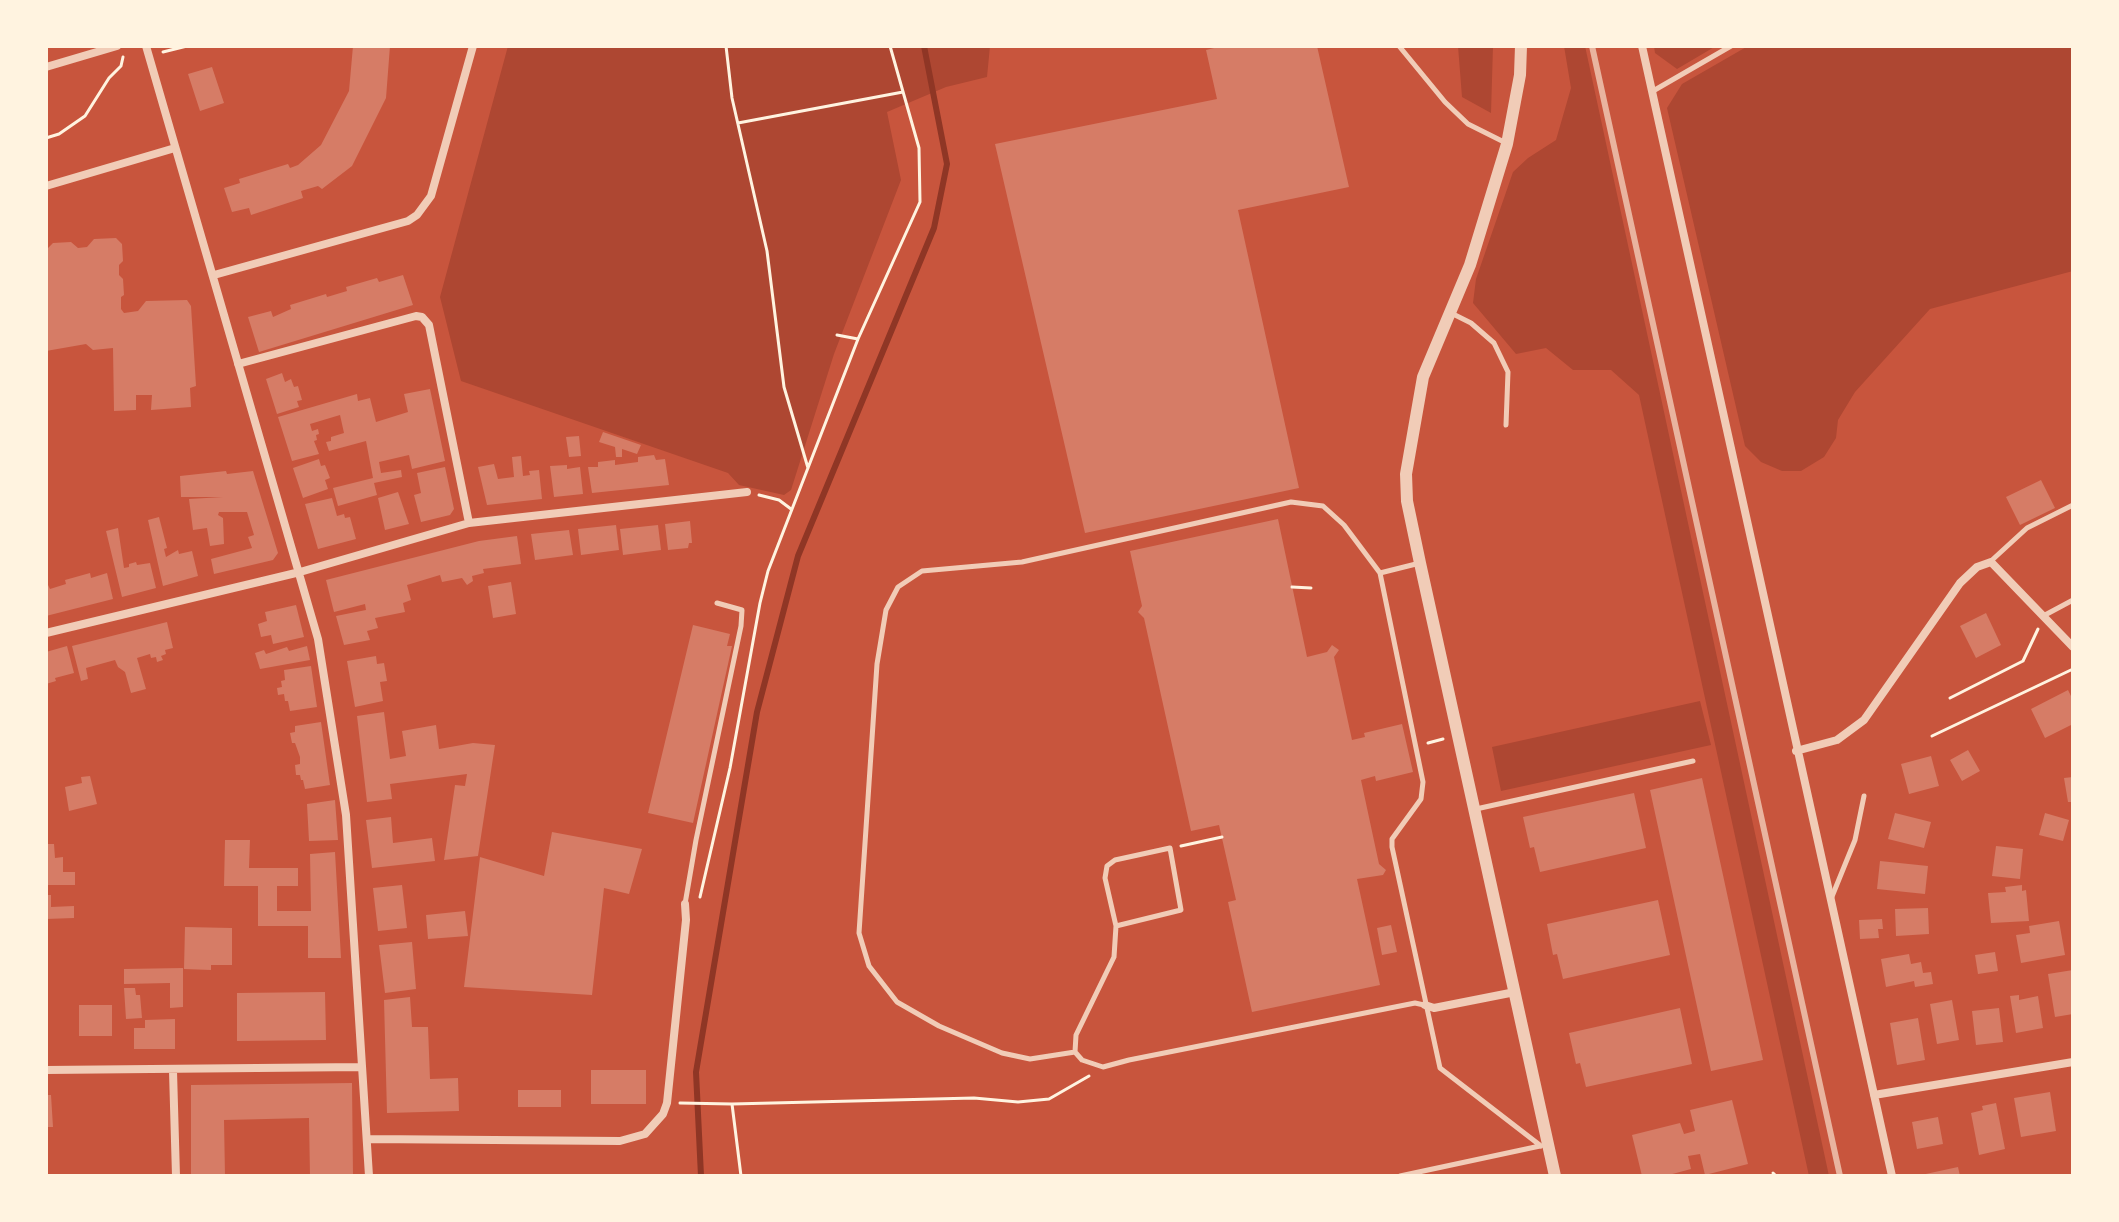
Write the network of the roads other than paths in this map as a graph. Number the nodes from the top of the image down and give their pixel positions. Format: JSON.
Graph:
{"nodes":[{"id":1,"x":117,"y":46,"type":"edge"},
{"id":2,"x":146,"y":46,"type":"edge"},
{"id":3,"x":473,"y":46,"type":"edge"},
{"id":4,"x":1399,"y":46,"type":"edge"},
{"id":5,"x":1521,"y":46,"type":"edge"},
{"id":6,"x":1642,"y":46,"type":"edge"},
{"id":7,"x":1731,"y":46,"type":"edge"},
{"id":8,"x":46,"y":67,"type":"edge"},
{"id":9,"x":1653,"y":91,"type":"junction"},
{"id":10,"x":1507,"y":144,"type":"junction"},
{"id":11,"x":175,"y":148,"type":"junction"},
{"id":12,"x":46,"y":186,"type":"edge"},
{"id":13,"x":214,"y":275,"type":"junction"},
{"id":14,"x":1450,"y":312,"type":"junction"},
{"id":15,"x":238,"y":364,"type":"junction"},
{"id":16,"x":1506,"y":425,"type":"dead end"},
{"id":17,"x":747,"y":492,"type":"road end"},
{"id":18,"x":2073,"y":505,"type":"edge"},
{"id":19,"x":469,"y":523,"type":"junction"},
{"id":20,"x":1991,"y":562,"type":"junction"},
{"id":21,"x":1420,"y":563,"type":"junction"},
{"id":22,"x":300,"y":572,"type":"junction"},
{"id":23,"x":1380,"y":573,"type":"junction"},
{"id":24,"x":2073,"y":600,"type":"edge"},
{"id":25,"x":717,"y":603,"type":"dead end"},
{"id":26,"x":2045,"y":615,"type":"junction"},
{"id":27,"x":46,"y":633,"type":"edge"},
{"id":28,"x":2073,"y":647,"type":"edge"},
{"id":29,"x":1796,"y":751,"type":"junction"},
{"id":30,"x":1693,"y":761,"type":"dead end"},
{"id":31,"x":1864,"y":796,"type":"dead end"},
{"id":32,"x":1475,"y":809,"type":"junction"},
{"id":33,"x":1831,"y":900,"type":"junction"},
{"id":34,"x":685,"y":904,"type":"joint"},
{"id":35,"x":1116,"y":926,"type":"junction"},
{"id":36,"x":1515,"y":992,"type":"junction"},
{"id":37,"x":1425,"y":1005,"type":"junction"},
{"id":38,"x":1075,"y":1052,"type":"junction"},
{"id":39,"x":2073,"y":1062,"type":"edge"},
{"id":40,"x":362,"y":1067,"type":"junction"},
{"id":41,"x":46,"y":1070,"type":"edge"},
{"id":42,"x":173,"y":1071,"type":"junction"},
{"id":43,"x":1874,"y":1095,"type":"junction"},
{"id":44,"x":368,"y":1139,"type":"junction"},
{"id":45,"x":1545,"y":1145,"type":"junction"},
{"id":46,"x":176,"y":1176,"type":"edge"},
{"id":47,"x":369,"y":1176,"type":"edge"},
{"id":48,"x":1400,"y":1176,"type":"edge"},
{"id":49,"x":1555,"y":1176,"type":"edge"},
{"id":50,"x":1892,"y":1176,"type":"edge"}],
"edges":[{"from":1,"to":8,"type":"street"},
{"from":2,"to":11,"type":"street"},
{"from":3,"to":13,"type":"street"},
{"from":4,"to":10,"type":"lane"},
{"from":5,"to":10,"type":"street"},
{"from":6,"to":9,"type":"street"},
{"from":7,"to":9,"type":"lane"},
{"from":9,"to":29,"type":"street"},
{"from":10,"to":14,"type":"street"},
{"from":11,"to":12,"type":"street"},
{"from":11,"to":13,"type":"street"},
{"from":13,"to":15,"type":"street"},
{"from":14,"to":16,"type":"lane"},
{"from":14,"to":21,"type":"street"},
{"from":15,"to":19,"type":"street"},
{"from":15,"to":22,"type":"street"},
{"from":17,"to":19,"type":"street"},
{"from":18,"to":20,"type":"lane"},
{"from":19,"to":22,"type":"street"},
{"from":20,"to":26,"type":"street"},
{"from":20,"to":29,"type":"street"},
{"from":21,"to":23,"type":"lane"},
{"from":21,"to":32,"type":"street"},
{"from":22,"to":27,"type":"street"},
{"from":22,"to":40,"type":"street"},
{"from":23,"to":37,"type":"lane"},
{"from":23,"to":38,"type":"lane"},
{"from":24,"to":26,"type":"lane"},
{"from":25,"to":34,"type":"lane"},
{"from":26,"to":28,"type":"street"},
{"from":29,"to":33,"type":"street"},
{"from":30,"to":32,"type":"lane"},
{"from":31,"to":33,"type":"lane"},
{"from":32,"to":36,"type":"street"},
{"from":33,"to":43,"type":"street"},
{"from":34,"to":44,"type":"street"},
{"from":35,"to":35,"type":"lane"},
{"from":35,"to":38,"type":"lane"},
{"from":36,"to":37,"type":"street"},
{"from":36,"to":45,"type":"street"},
{"from":37,"to":38,"type":"lane"},
{"from":37,"to":45,"type":"lane"},
{"from":39,"to":43,"type":"street"},
{"from":40,"to":42,"type":"street"},
{"from":40,"to":44,"type":"street"},
{"from":41,"to":42,"type":"street"},
{"from":42,"to":46,"type":"street"},
{"from":43,"to":50,"type":"street"},
{"from":44,"to":47,"type":"street"},
{"from":45,"to":48,"type":"lane"},
{"from":45,"to":49,"type":"street"}]}
